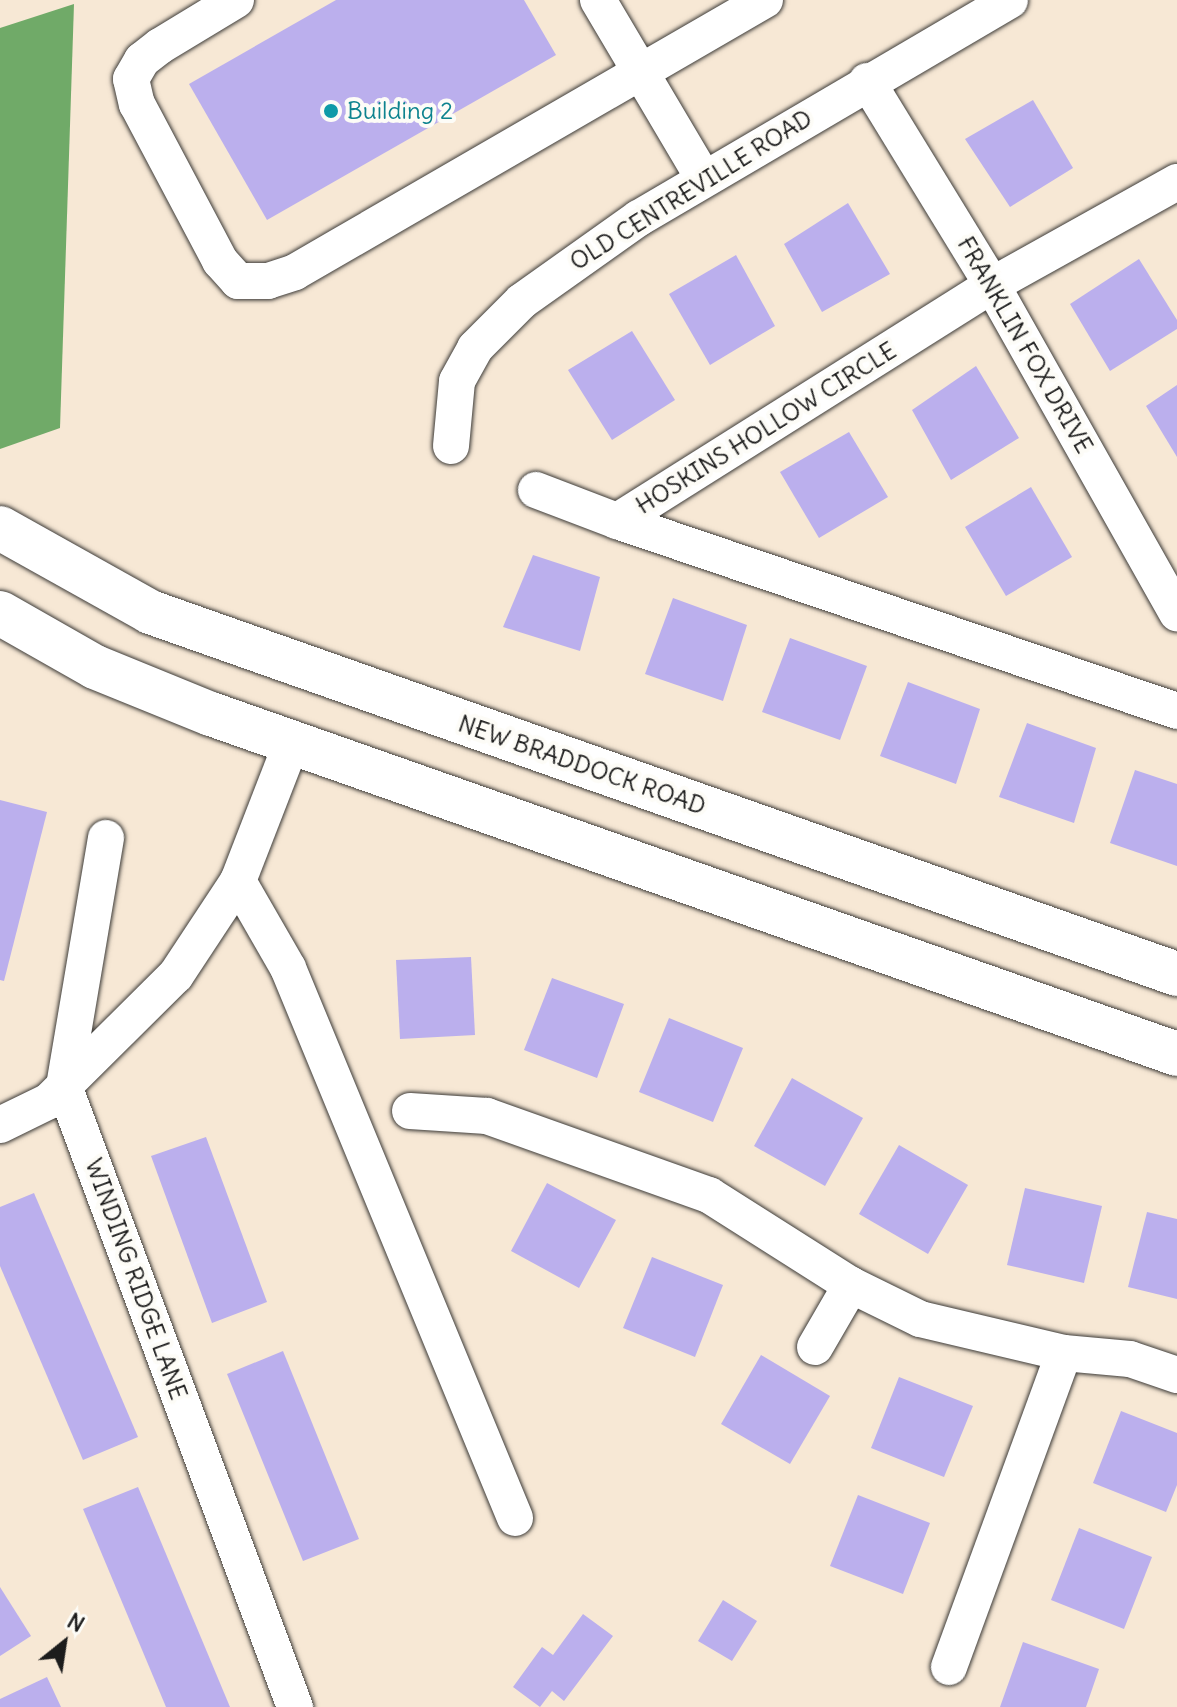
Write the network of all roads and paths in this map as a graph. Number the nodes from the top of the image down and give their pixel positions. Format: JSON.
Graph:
{"nodes":[{"id":1,"x":236,"y":0,"type":"edge"},
{"id":2,"x":598,"y":0,"type":"edge"},
{"id":3,"x":765,"y":0,"type":"edge"},
{"id":4,"x":1010,"y":0,"type":"edge"},
{"id":5,"x":641,"y":72,"type":"junction"},
{"id":6,"x":867,"y":81,"type":"junction"},
{"id":7,"x":704,"y":179,"type":"junction"},
{"id":8,"x":1177,"y":182,"type":"edge"},
{"id":9,"x":992,"y":285,"type":"junction"},
{"id":10,"x":451,"y":446,"type":"dead end"},
{"id":11,"x":536,"y":490,"type":"dead end"},
{"id":12,"x":617,"y":521,"type":"junction"},
{"id":13,"x":0,"y":528,"type":"edge"},
{"id":14,"x":0,"y":613,"type":"edge"},
{"id":15,"x":1177,"y":613,"type":"edge"},
{"id":16,"x":1177,"y":711,"type":"edge"},
{"id":17,"x":292,"y":742,"type":"junction"},
{"id":18,"x":106,"y":838,"type":"dead end"},
{"id":19,"x":238,"y":881,"type":"junction"},
{"id":20,"x":1177,"y":974,"type":"edge"},
{"id":21,"x":1177,"y":1054,"type":"edge"},
{"id":22,"x":64,"y":1086,"type":"junction"},
{"id":23,"x":410,"y":1111,"type":"dead end"},
{"id":24,"x":0,"y":1125,"type":"edge"},
{"id":25,"x":851,"y":1285,"type":"junction"},
{"id":26,"x":815,"y":1347,"type":"dead end"},
{"id":27,"x":1064,"y":1353,"type":"junction"},
{"id":28,"x":1177,"y":1375,"type":"edge"},
{"id":29,"x":515,"y":1518,"type":"dead end"},
{"id":30,"x":949,"y":1667,"type":"dead end"},
{"id":31,"x":295,"y":1707,"type":"edge"}],
"edges":[{"from":1,"to":5,"type":"street"},
{"from":2,"to":5,"type":"street"},
{"from":3,"to":5,"type":"street"},
{"from":4,"to":6,"type":"street","name":"OLD CENTREVILLE ROAD"},
{"from":5,"to":7,"type":"street"},
{"from":6,"to":7,"type":"street","name":"OLD CENTREVILLE ROAD"},
{"from":6,"to":9,"type":"street","name":"FRANKLIN FOX DRIVE"},
{"from":7,"to":10,"type":"street","name":"OLD CENTREVILLE ROAD"},
{"from":8,"to":9,"type":"street","name":"HOSKINS HOLLOW CIRCLE"},
{"from":9,"to":12,"type":"street","name":"HOSKINS HOLLOW CIRCLE"},
{"from":9,"to":15,"type":"street","name":"FRANKLIN FOX DRIVE"},
{"from":11,"to":12,"type":"street"},
{"from":12,"to":16,"type":"street","name":"HOSKINS HOLLOW CIRCLE"},
{"from":13,"to":20,"type":"main road","name":"NEW BRADDOCK ROAD"},
{"from":14,"to":17,"type":"main road"},
{"from":17,"to":19,"type":"street"},
{"from":17,"to":21,"type":"main road"},
{"from":18,"to":22,"type":"street"},
{"from":19,"to":22,"type":"street"},
{"from":19,"to":29,"type":"street"},
{"from":22,"to":24,"type":"street"},
{"from":22,"to":31,"type":"street","name":"WINDING RIDGE LANE"},
{"from":23,"to":25,"type":"street"},
{"from":25,"to":26,"type":"street"},
{"from":25,"to":27,"type":"street"},
{"from":27,"to":28,"type":"street"},
{"from":27,"to":30,"type":"street"}]}
